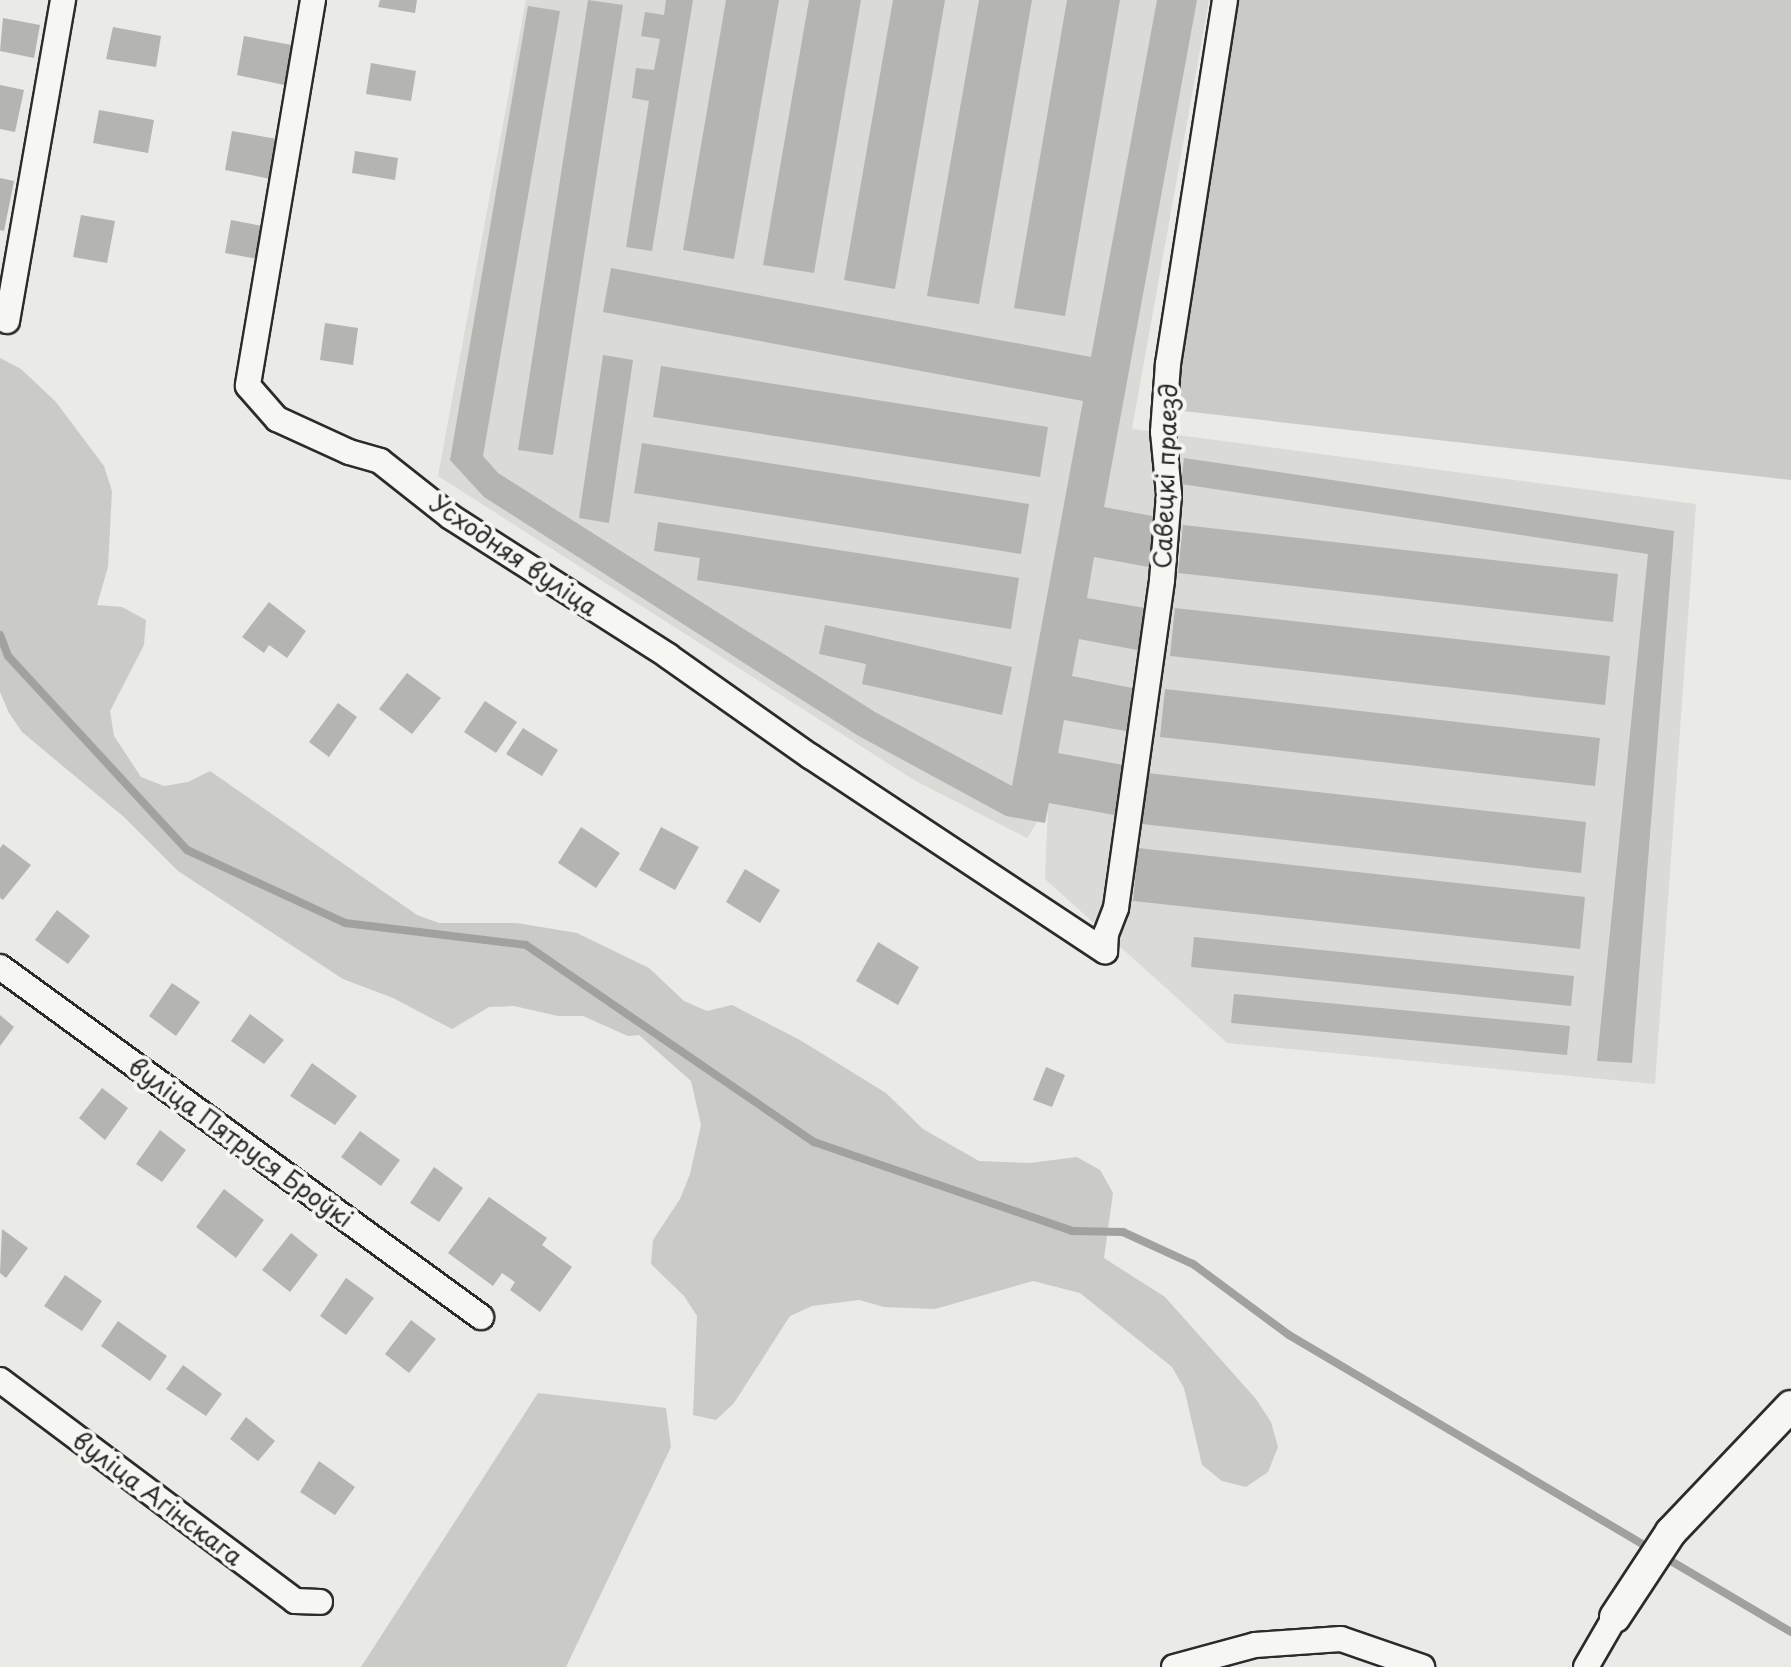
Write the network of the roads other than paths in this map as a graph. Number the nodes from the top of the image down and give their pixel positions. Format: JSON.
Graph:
{"nodes":[{"id":1,"x":63,"y":0,"type":"edge"},
{"id":2,"x":313,"y":0,"type":"edge"},
{"id":3,"x":1225,"y":0,"type":"edge"},
{"id":4,"x":7,"y":321,"type":"dead end"},
{"id":5,"x":1105,"y":951,"type":"joint"},
{"id":6,"x":0,"y":967,"type":"edge"},
{"id":7,"x":481,"y":1317,"type":"dead end"},
{"id":8,"x":0,"y":1380,"type":"edge"},
{"id":9,"x":1791,"y":1406,"type":"edge"},
{"id":10,"x":320,"y":1602,"type":"dead end"},
{"id":11,"x":1615,"y":1617,"type":"joint"},
{"id":12,"x":1174,"y":1667,"type":"edge"},
{"id":13,"x":1422,"y":1667,"type":"edge"},
{"id":14,"x":1586,"y":1667,"type":"edge"}],
"edges":[{"from":1,"to":4,"type":"street"},
{"from":2,"to":5,"type":"street","name":"Усходняя вуліца"},
{"from":3,"to":5,"type":"street","name":"Савецкі праезд"},
{"from":6,"to":7,"type":"street","name":"вуліца Пятруся Броўкі"},
{"from":8,"to":10,"type":"street","name":"вуліца Агінскага"},
{"from":9,"to":11,"type":"street"},
{"from":11,"to":14,"type":"street"},
{"from":12,"to":13,"type":"street"}]}
